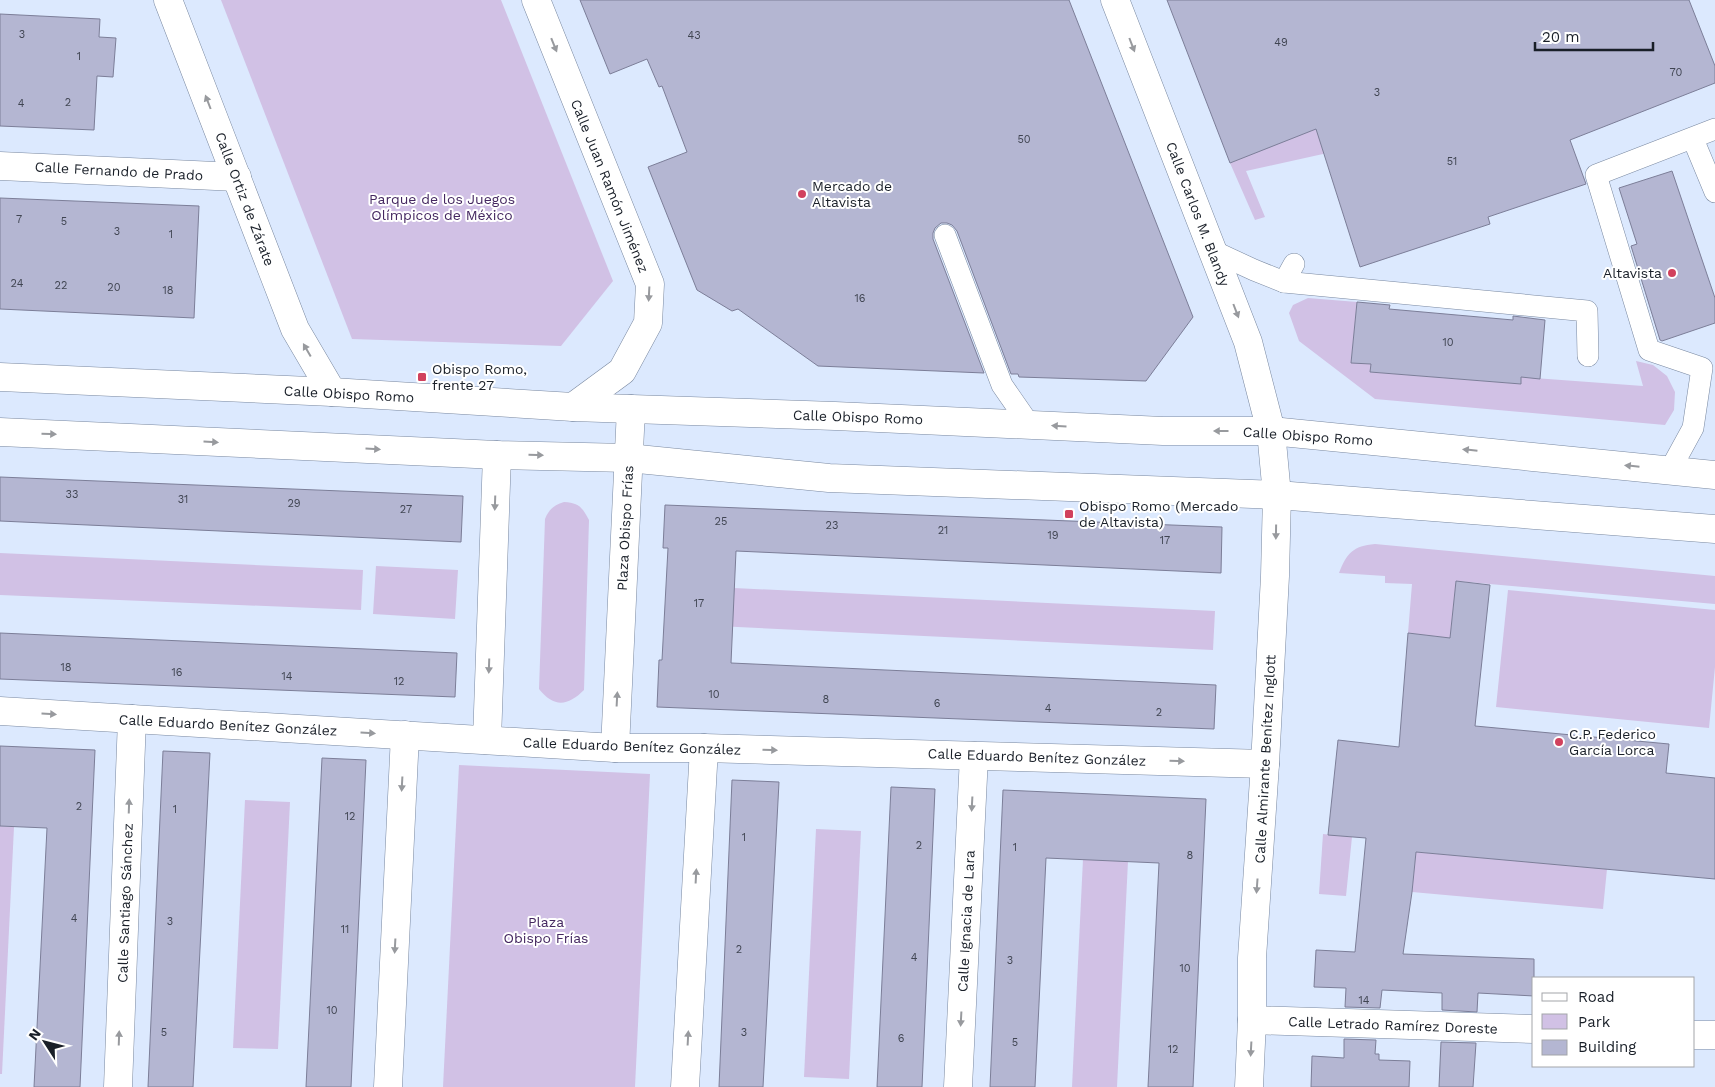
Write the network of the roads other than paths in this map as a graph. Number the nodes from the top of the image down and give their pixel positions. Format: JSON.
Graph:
{"nodes":[{"id":1,"x":168,"y":0,"type":"edge"},
{"id":2,"x":536,"y":0,"type":"edge"},
{"id":3,"x":1115,"y":0,"type":"edge"},
{"id":4,"x":1715,"y":129,"type":"edge"},
{"id":5,"x":1693,"y":139,"type":"junction"},
{"id":6,"x":0,"y":166,"type":"edge"},
{"id":7,"x":237,"y":177,"type":"junction"},
{"id":8,"x":1715,"y":192,"type":"edge"},
{"id":9,"x":945,"y":235,"type":"dead end"},
{"id":10,"x":1212,"y":251,"type":"junction"},
{"id":11,"x":1588,"y":356,"type":"dead end"},
{"id":12,"x":1708,"y":370,"type":"edge"},
{"id":13,"x":0,"y":377,"type":"edge"},
{"id":14,"x":332,"y":392,"type":"junction"},
{"id":15,"x":573,"y":407,"type":"junction"},
{"id":16,"x":630,"y":409,"type":"junction"},
{"id":17,"x":1029,"y":424,"type":"junction"},
{"id":18,"x":1271,"y":431,"type":"junction"},
{"id":19,"x":0,"y":432,"type":"edge"},
{"id":20,"x":497,"y":454,"type":"junction"},
{"id":21,"x":628,"y":458,"type":"junction"},
{"id":22,"x":1670,"y":470,"type":"junction"},
{"id":23,"x":1715,"y":475,"type":"edge"},
{"id":24,"x":1277,"y":496,"type":"junction"},
{"id":25,"x":1715,"y":530,"type":"edge"},
{"id":26,"x":0,"y":711,"type":"edge"},
{"id":27,"x":132,"y":719,"type":"junction"},
{"id":28,"x":405,"y":736,"type":"junction"},
{"id":29,"x":487,"y":740,"type":"junction"},
{"id":30,"x":615,"y":748,"type":"junction"},
{"id":31,"x":704,"y":748,"type":"junction"},
{"id":32,"x":974,"y":756,"type":"junction"},
{"id":33,"x":1265,"y":764,"type":"junction"},
{"id":34,"x":1252,"y":1020,"type":"junction"},
{"id":35,"x":1532,"y":1029,"type":"edge"},
{"id":36,"x":1695,"y":1035,"type":"edge"},
{"id":37,"x":1715,"y":1035,"type":"edge"},
{"id":38,"x":118,"y":1087,"type":"edge"},
{"id":39,"x":388,"y":1087,"type":"edge"},
{"id":40,"x":685,"y":1087,"type":"edge"},
{"id":41,"x":958,"y":1087,"type":"edge"},
{"id":42,"x":1248,"y":1087,"type":"edge"}],
"edges":[{"from":7,"to":1,"type":"street","name":"Calle Ortiz de Zárate","one_way":true},
{"from":2,"to":15,"type":"street","name":"Calle Juan Ramón Jiménez","one_way":true},
{"from":3,"to":10,"type":"street","name":"Calle Carlos M. Blandy","one_way":true},
{"from":4,"to":5,"type":"lane"},
{"from":5,"to":8,"type":"lane"},
{"from":5,"to":12,"type":"lane"},
{"from":6,"to":7,"type":"street","name":"Calle Fernando de Prado"},
{"from":14,"to":7,"type":"street","name":"Calle Ortiz de Zárate","one_way":true},
{"from":9,"to":17,"type":"lane"},
{"from":10,"to":11,"type":"lane"},
{"from":10,"to":18,"type":"street","name":"Calle Carlos M. Blandy","one_way":true},
{"from":12,"to":22,"type":"lane"},
{"from":13,"to":14,"type":"street","name":"Calle Obispo Romo"},
{"from":14,"to":15,"type":"street","name":"Calle Obispo Romo"},
{"from":15,"to":16,"type":"street","name":"Calle Obispo Romo"},
{"from":16,"to":17,"type":"street","name":"Calle Obispo Romo"},
{"from":16,"to":21,"type":"street","name":"Plaza Obispo Frías"},
{"from":18,"to":17,"type":"street","name":"Calle Obispo Romo","one_way":true},
{"from":22,"to":18,"type":"street","name":"Calle Obispo Romo","one_way":true},
{"from":18,"to":24,"type":"street","name":"Calle Almirante Benítez Inglott"},
{"from":19,"to":20,"type":"street","one_way":true},
{"from":20,"to":21,"type":"street","one_way":true},
{"from":20,"to":29,"type":"street","one_way":true},
{"from":21,"to":24,"type":"street"},
{"from":30,"to":21,"type":"street","name":"Plaza Obispo Frías","one_way":true},
{"from":22,"to":23,"type":"street","name":"Calle Obispo Romo"},
{"from":24,"to":25,"type":"street"},
{"from":24,"to":33,"type":"street","name":"Calle Almirante Benítez Inglott","one_way":true},
{"from":26,"to":27,"type":"street","name":"Calle Eduardo Benítez González","one_way":true},
{"from":27,"to":28,"type":"street","name":"Calle Eduardo Benítez González","one_way":true},
{"from":38,"to":27,"type":"street","name":"Calle Santiago Sánchez","one_way":true},
{"from":28,"to":29,"type":"street","name":"Calle Eduardo Benítez González"},
{"from":28,"to":39,"type":"street","one_way":true},
{"from":29,"to":30,"type":"street","name":"Calle Eduardo Benítez González"},
{"from":30,"to":31,"type":"street","name":"Calle Eduardo Benítez González"},
{"from":31,"to":32,"type":"street","name":"Calle Eduardo Benítez González","one_way":true},
{"from":40,"to":31,"type":"street","one_way":true},
{"from":32,"to":33,"type":"street","name":"Calle Eduardo Benítez González","one_way":true},
{"from":32,"to":41,"type":"street","name":"Calle Ignacia de Lara","one_way":true},
{"from":33,"to":34,"type":"street","name":"Calle Almirante Benítez Inglott","one_way":true},
{"from":34,"to":35,"type":"street","name":"Calle Letrado Ramírez Doreste"},
{"from":34,"to":42,"type":"street","name":"Calle Almirante Benítez Inglott","one_way":true},
{"from":36,"to":37,"type":"street"}]}
